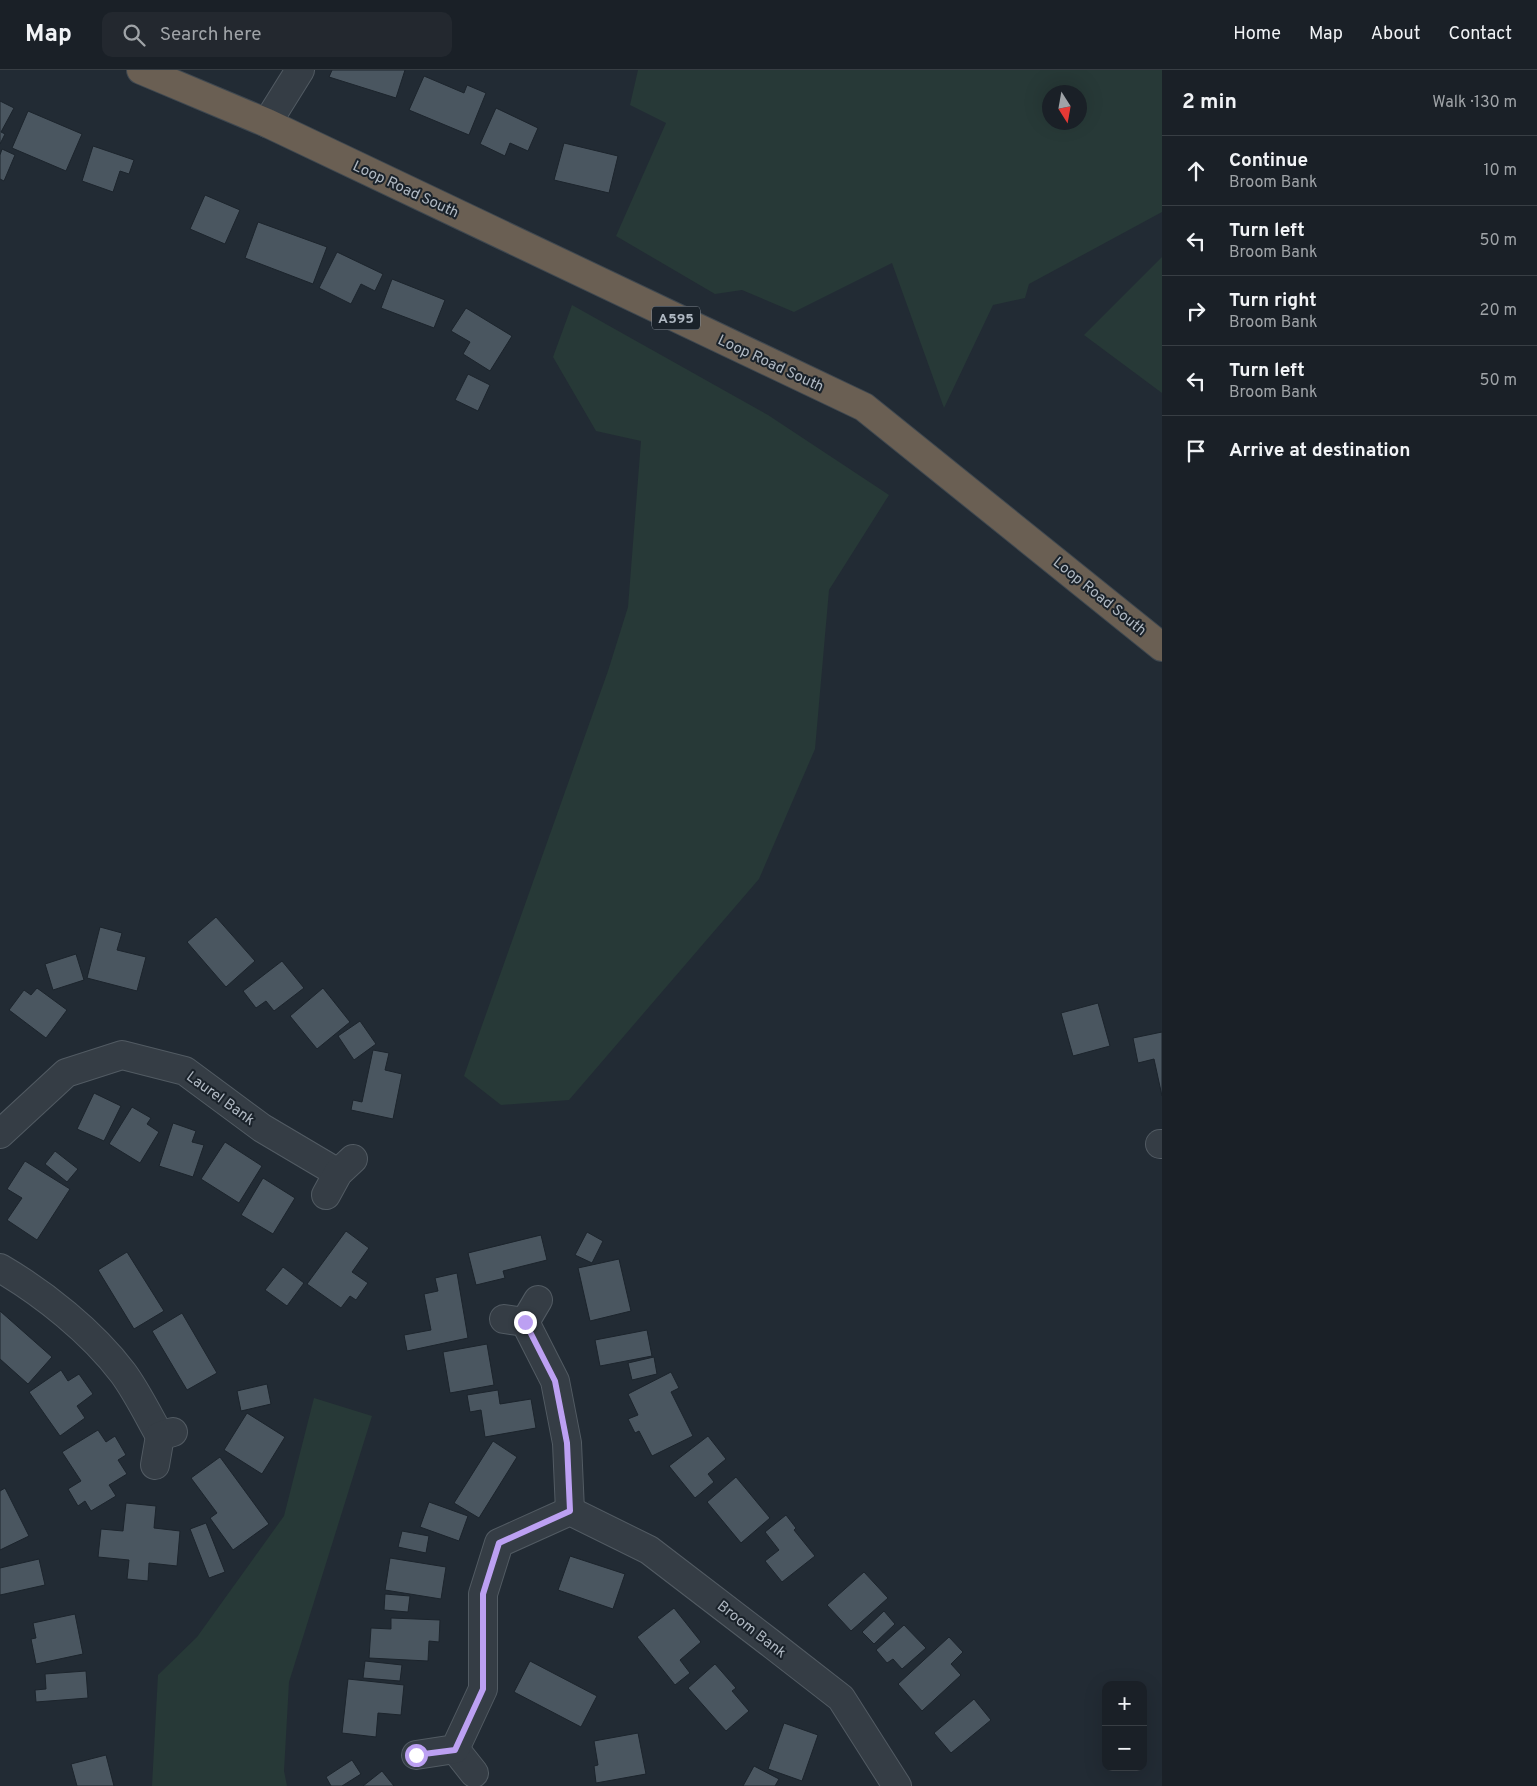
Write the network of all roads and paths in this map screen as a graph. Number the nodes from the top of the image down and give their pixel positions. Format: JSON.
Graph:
{"nodes":[{"id":1,"x":141,"y":70,"type":"edge"},
{"id":2,"x":300,"y":70,"type":"edge"},
{"id":3,"x":266,"y":123,"type":"junction"},
{"id":4,"x":1162,"y":646,"type":"edge"},
{"id":5,"x":0,"y":1134,"type":"edge"},
{"id":6,"x":339,"y":1176,"type":"dead end"},
{"id":7,"x":0,"y":1268,"type":"edge"},
{"id":8,"x":522,"y":1313,"type":"dead end"},
{"id":9,"x":155,"y":1465,"type":"dead end"},
{"id":10,"x":570,"y":1511,"type":"junction"},
{"id":11,"x":455,"y":1750,"type":"junction"},
{"id":12,"x":416,"y":1755,"type":"dead end"},
{"id":13,"x":474,"y":1773,"type":"dead end"},
{"id":14,"x":897,"y":1786,"type":"edge"}],
"edges":[{"from":1,"to":3,"type":"highway","name":"Loop Road South","number":"A595"},
{"from":2,"to":3,"type":"street"},
{"from":3,"to":4,"type":"highway","name":"Loop Road South","number":"A595"},
{"from":5,"to":6,"type":"street","name":"Laurel Bank"},
{"from":7,"to":9,"type":"street"},
{"from":8,"to":10,"type":"street"},
{"from":10,"to":11,"type":"street"},
{"from":10,"to":14,"type":"street","name":"Broom Bank"},
{"from":11,"to":12,"type":"street"},
{"from":11,"to":13,"type":"street"}]}
